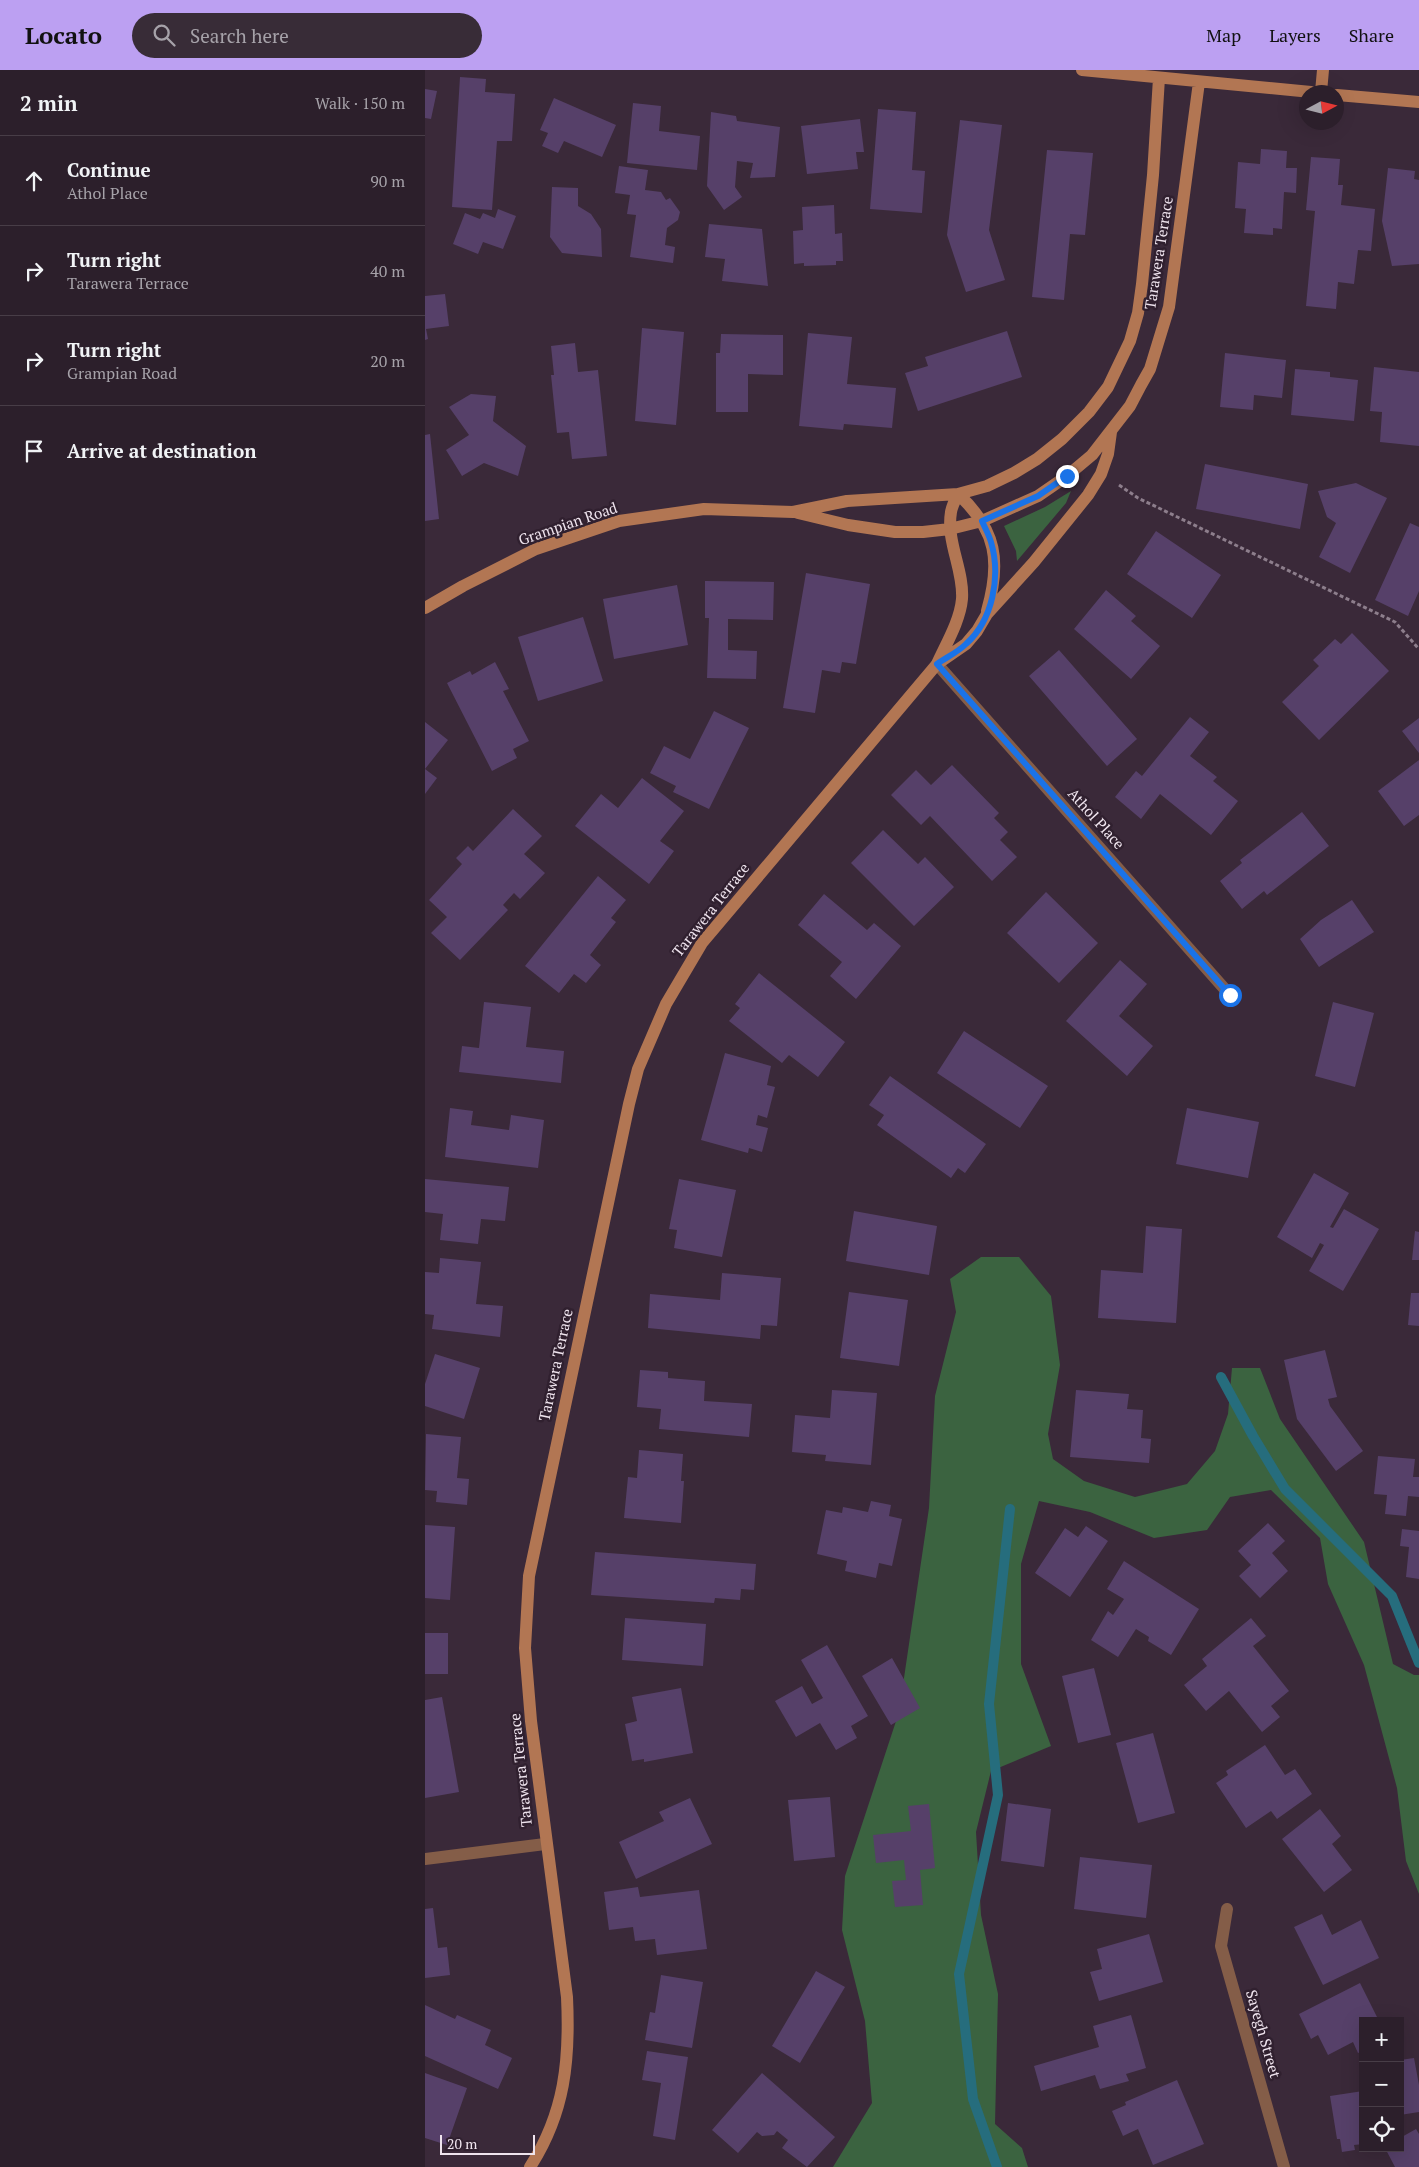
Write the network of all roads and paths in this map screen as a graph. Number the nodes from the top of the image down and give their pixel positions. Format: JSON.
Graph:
{"nodes":[{"id":1,"x":1082,"y":70,"type":"edge"},
{"id":2,"x":1323,"y":70,"type":"edge"},
{"id":3,"x":1159,"y":78,"type":"junction"},
{"id":4,"x":1199,"y":82,"type":"junction"},
{"id":5,"x":1322,"y":85,"type":"edge"},
{"id":6,"x":1299,"y":91,"type":"edge"},
{"id":7,"x":1344,"y":96,"type":"edge"},
{"id":8,"x":1419,"y":102,"type":"edge"},
{"id":9,"x":1111,"y":432,"type":"junction"},
{"id":10,"x":1101,"y":474,"type":"junction"},
{"id":11,"x":958,"y":494,"type":"junction"},
{"id":12,"x":793,"y":512,"type":"junction"},
{"id":13,"x":982,"y":521,"type":"junction"},
{"id":14,"x":950,"y":529,"type":"junction"},
{"id":15,"x":425,"y":608,"type":"edge"},
{"id":16,"x":987,"y":614,"type":"junction"},
{"id":17,"x":1419,"y":649,"type":"edge"},
{"id":18,"x":937,"y":664,"type":"junction"},
{"id":19,"x":1230,"y":995,"type":"dead end"},
{"id":20,"x":545,"y":1844,"type":"junction"},
{"id":21,"x":425,"y":1859,"type":"edge"},
{"id":22,"x":1227,"y":1909,"type":"dead end"},
{"id":23,"x":530,"y":2167,"type":"edge"},
{"id":24,"x":1284,"y":2167,"type":"edge"}],
"edges":[{"from":1,"to":3,"type":"street"},
{"from":2,"to":5,"type":"street"},
{"from":3,"to":4,"type":"street"},
{"from":3,"to":11,"type":"street","name":"Tarawera Terrace"},
{"from":4,"to":6,"type":"street"},
{"from":4,"to":9,"type":"street","name":"Tarawera Terrace"},
{"from":7,"to":8,"type":"street"},
{"from":9,"to":10,"type":"street","name":"Tarawera Terrace"},
{"from":9,"to":13,"type":"street","name":"Grampian Road"},
{"from":10,"to":16,"type":"street","name":"Tarawera Terrace"},
{"from":10,"to":17,"type":"path"},
{"from":11,"to":12,"type":"street","name":"Grampian Road"},
{"from":11,"to":13,"type":"street","name":"Tarawera Terrace"},
{"from":11,"to":14,"type":"street","name":"Tarawera Terrace"},
{"from":12,"to":14,"type":"street","name":"Grampian Road"},
{"from":12,"to":15,"type":"street","name":"Grampian Road"},
{"from":13,"to":14,"type":"street","name":"Grampian Road"},
{"from":13,"to":16,"type":"street","name":"Tarawera Terrace"},
{"from":14,"to":18,"type":"street","name":"Tarawera Terrace"},
{"from":16,"to":18,"type":"street","name":"Tarawera Terrace"},
{"from":18,"to":19,"type":"street","name":"Athol Place"},
{"from":18,"to":20,"type":"street","name":"Tarawera Terrace"},
{"from":20,"to":21,"type":"street"},
{"from":20,"to":23,"type":"street","name":"Tarawera Terrace"},
{"from":22,"to":24,"type":"street","name":"Sayegh Street"}]}
